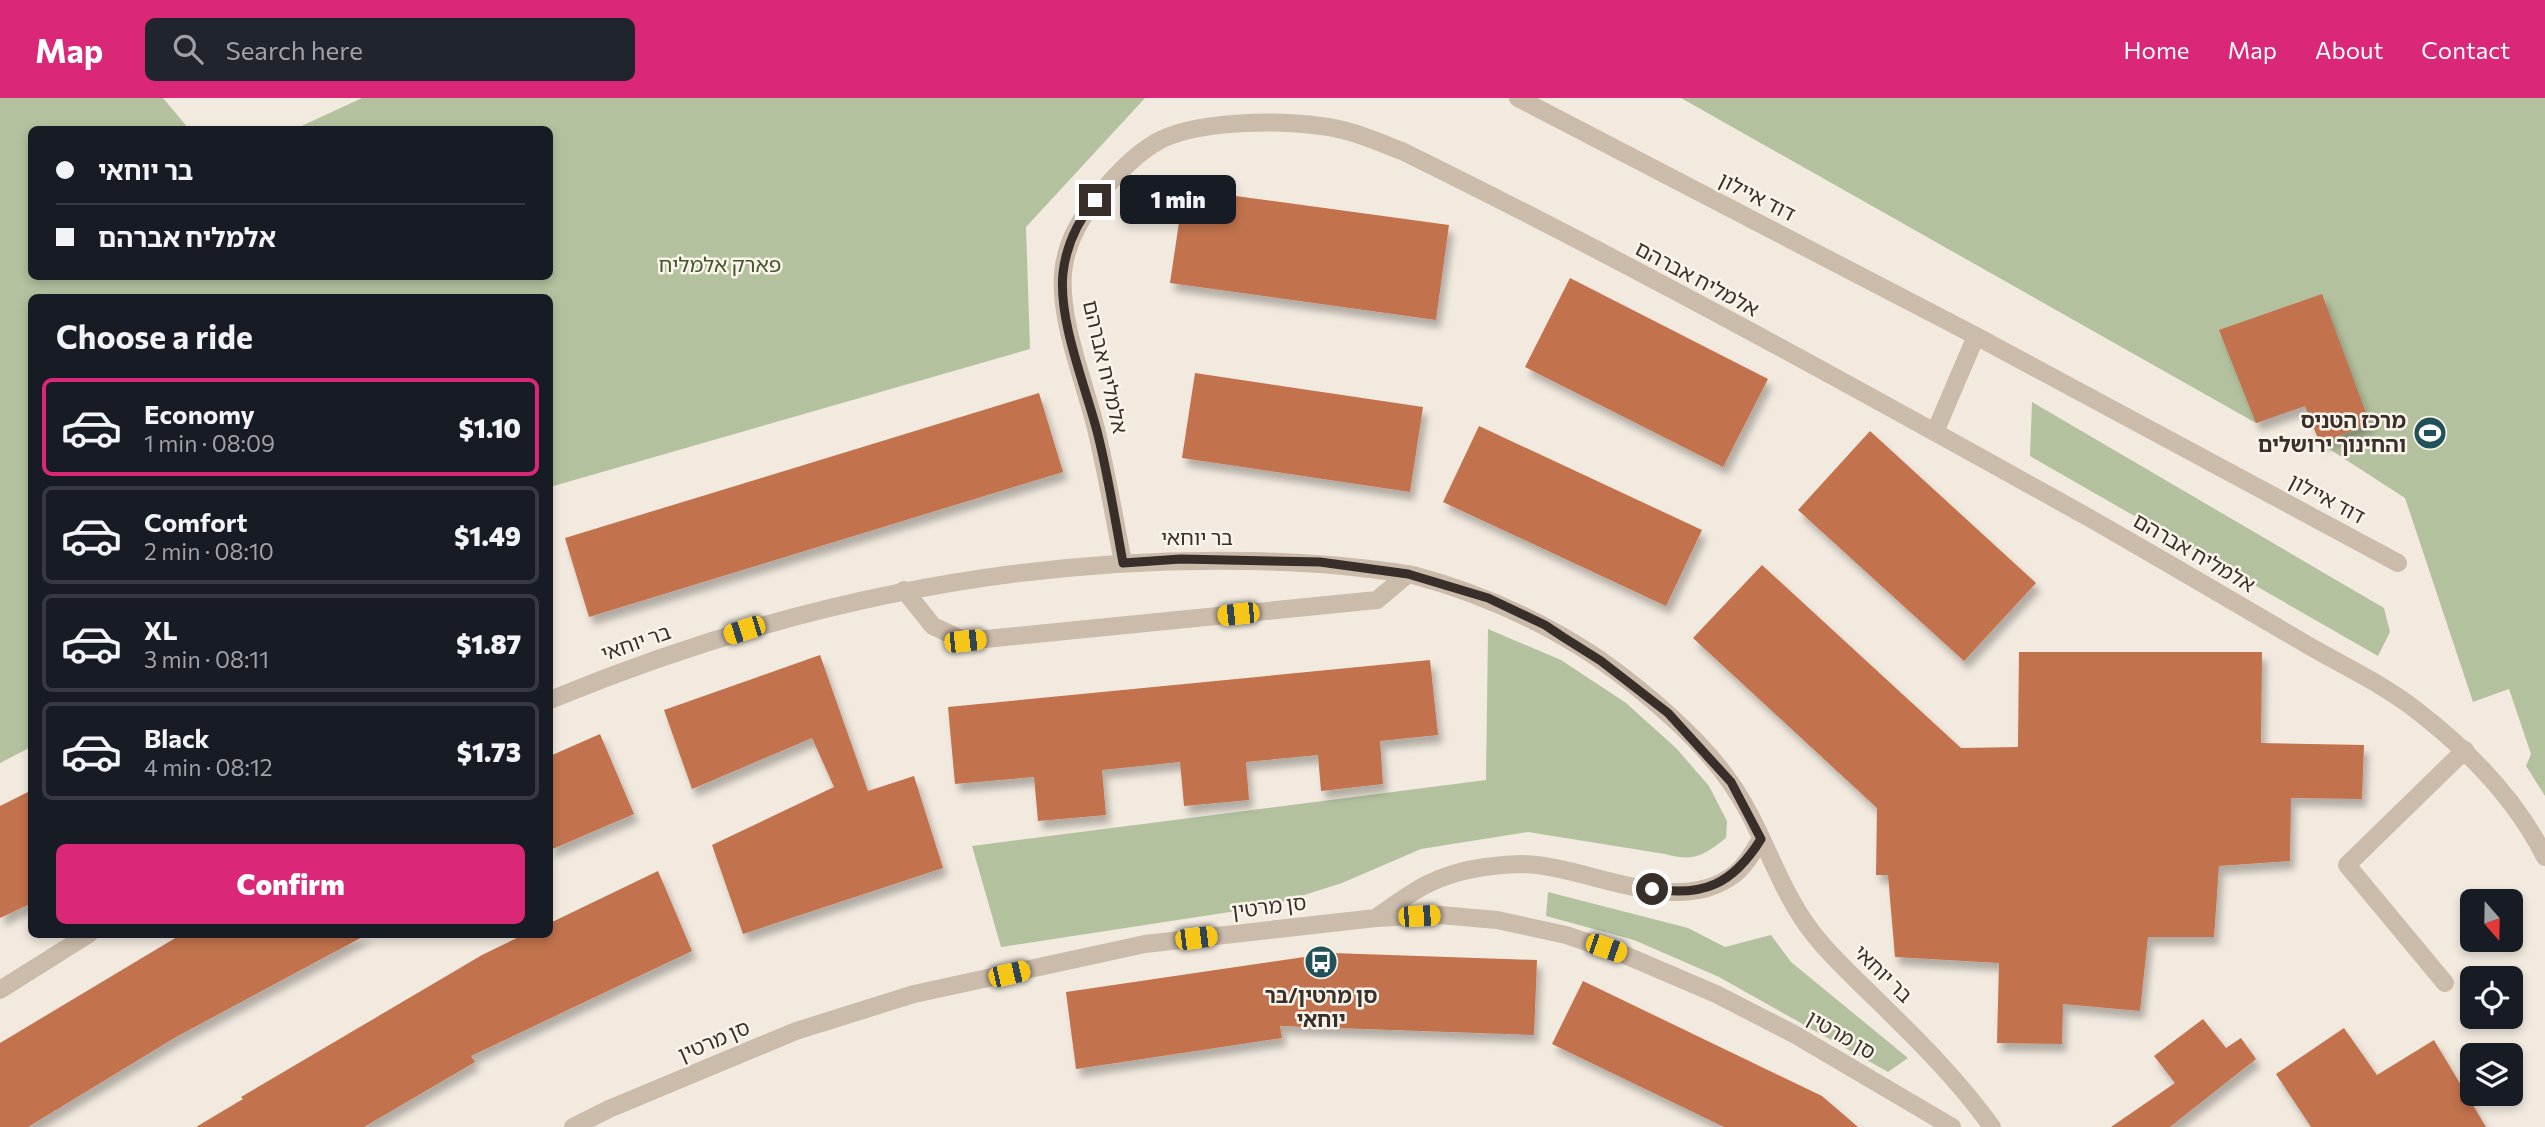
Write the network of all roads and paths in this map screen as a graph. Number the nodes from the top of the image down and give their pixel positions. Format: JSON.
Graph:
{"nodes":[{"id":1,"x":1518,"y":98,"type":"edge"},
{"id":2,"x":1976,"y":336,"type":"junction"},
{"id":3,"x":1935,"y":432,"type":"junction"},
{"id":4,"x":1123,"y":563,"type":"junction"},
{"id":5,"x":2398,"y":563,"type":"dead end"},
{"id":6,"x":1408,"y":574,"type":"junction"},
{"id":7,"x":904,"y":590,"type":"junction"},
{"id":8,"x":553,"y":699,"type":"edge"},
{"id":9,"x":2465,"y":750,"type":"junction"},
{"id":10,"x":1761,"y":839,"type":"junction"},
{"id":11,"x":2545,"y":857,"type":"edge"},
{"id":12,"x":1376,"y":918,"type":"junction"},
{"id":13,"x":83,"y":938,"type":"edge"},
{"id":14,"x":2445,"y":983,"type":"dead end"},
{"id":15,"x":0,"y":990,"type":"edge"},
{"id":16,"x":573,"y":1127,"type":"edge"},
{"id":17,"x":1952,"y":1127,"type":"edge"},
{"id":18,"x":1992,"y":1127,"type":"edge"}],
"edges":[{"from":1,"to":2,"type":"street","name":"דוד איילון"},
{"from":2,"to":3,"type":"street"},
{"from":2,"to":5,"type":"street","name":"דוד איילון"},
{"from":3,"to":4,"type":"street","name":"אלמליח אברהם"},
{"from":3,"to":9,"type":"street","name":"אלמליח אברהם"},
{"from":4,"to":6,"type":"street","name":"בר יוחאי"},
{"from":4,"to":7,"type":"street","name":"בר יוחאי"},
{"from":6,"to":7,"type":"street"},
{"from":6,"to":10,"type":"street","name":"בר יוחאי"},
{"from":7,"to":8,"type":"street","name":"בר יוחאי"},
{"from":9,"to":11,"type":"street","name":"אלמליח אברהם"},
{"from":9,"to":14,"type":"street"},
{"from":10,"to":12,"type":"street"},
{"from":10,"to":18,"type":"street","name":"בר יוחאי"},
{"from":12,"to":16,"type":"street","name":"סן מרטין"},
{"from":12,"to":17,"type":"street","name":"סן מרטין"},
{"from":13,"to":15,"type":"street"}]}
